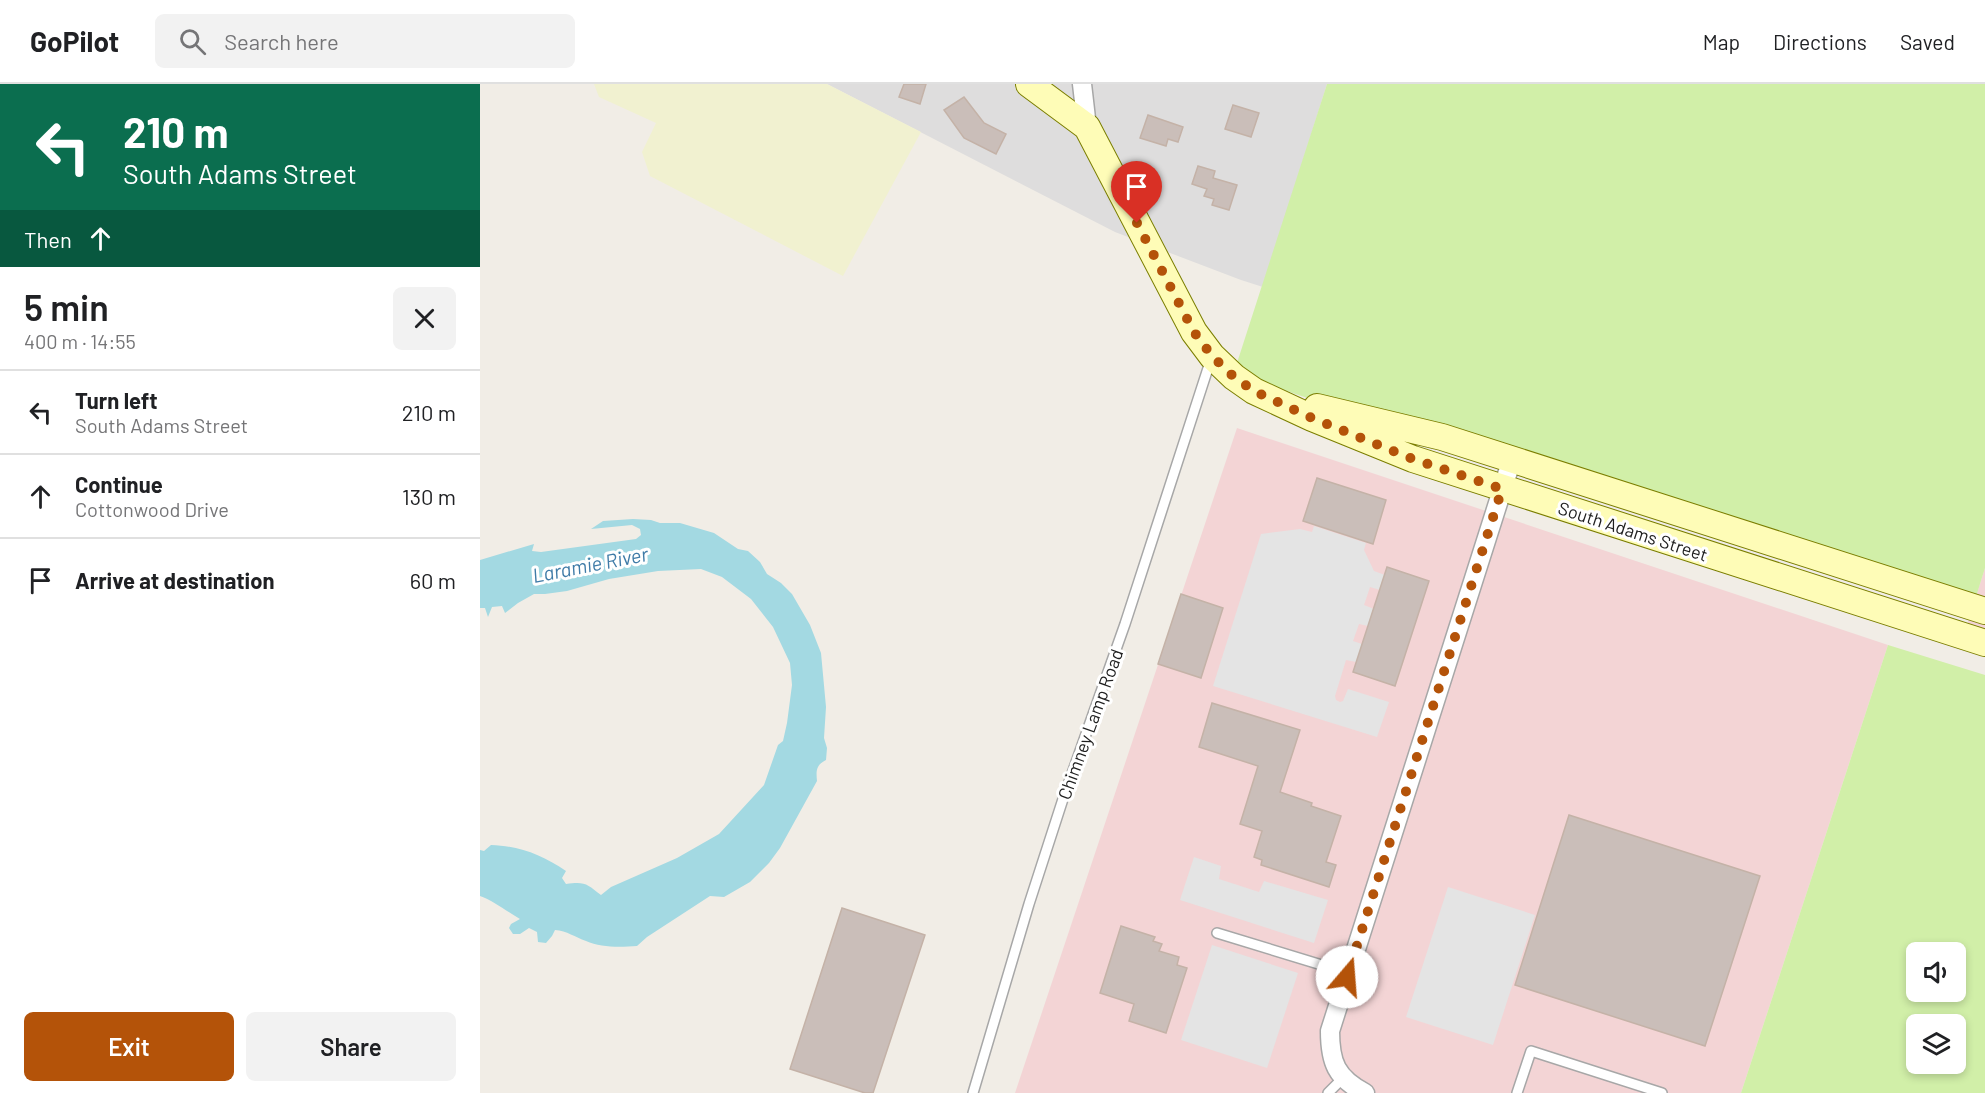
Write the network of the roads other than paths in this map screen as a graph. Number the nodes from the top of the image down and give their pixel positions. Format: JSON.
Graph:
{"nodes":[{"id":1,"x":1029,"y":84,"type":"edge"},
{"id":2,"x":1082,"y":84,"type":"edge"},
{"id":3,"x":1087,"y":127,"type":"junction"},
{"id":4,"x":1212,"y":356,"type":"junction"},
{"id":5,"x":1287,"y":405,"type":"junction"},
{"id":6,"x":1512,"y":459,"type":"junction"},
{"id":7,"x":1502,"y":489,"type":"junction"},
{"id":8,"x":1985,"y":611,"type":"edge"},
{"id":9,"x":1985,"y":643,"type":"edge"},
{"id":10,"x":1217,"y":933,"type":"dead end"},
{"id":11,"x":1348,"y":973,"type":"junction"},
{"id":12,"x":1339,"y":1072,"type":"junction"},
{"id":13,"x":973,"y":1093,"type":"edge"},
{"id":14,"x":1328,"y":1093,"type":"edge"},
{"id":15,"x":1365,"y":1093,"type":"edge"},
{"id":16,"x":1517,"y":1093,"type":"edge"},
{"id":17,"x":1662,"y":1093,"type":"edge"}],
"edges":[{"from":1,"to":3,"type":"street"},
{"from":2,"to":3,"type":"street"},
{"from":3,"to":4,"type":"street","name":"South Adams Street"},
{"from":4,"to":5,"type":"street","name":"South Adams Street"},
{"from":4,"to":13,"type":"lane","name":"Chimney Lamp Road"},
{"from":5,"to":6,"type":"street","name":"South Adams Street"},
{"from":5,"to":7,"type":"street","name":"South Adams Street"},
{"from":6,"to":7,"type":"street"},
{"from":6,"to":8,"type":"street","name":"South Adams Street"},
{"from":7,"to":9,"type":"street","name":"South Adams Street"},
{"from":7,"to":11,"type":"street"},
{"from":10,"to":11,"type":"lane"},
{"from":11,"to":12,"type":"street"},
{"from":12,"to":14,"type":"lane"},
{"from":12,"to":15,"type":"street"},
{"from":16,"to":17,"type":"lane"}]}
